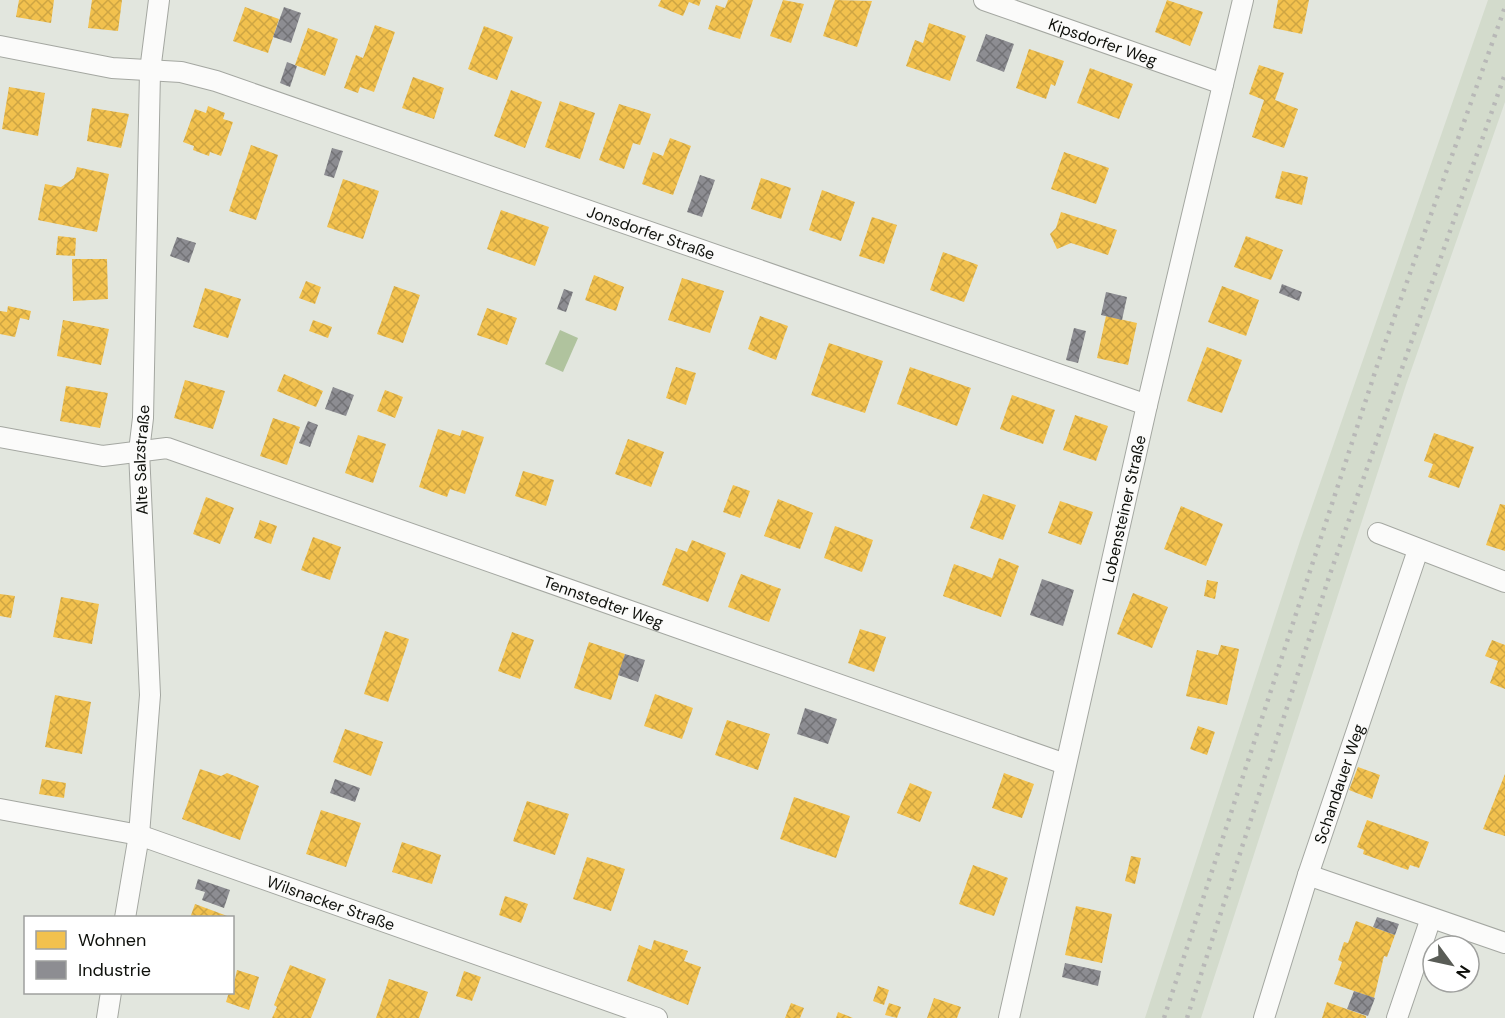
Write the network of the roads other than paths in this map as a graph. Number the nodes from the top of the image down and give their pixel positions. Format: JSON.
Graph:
{"nodes":[{"id":1,"x":159,"y":0,"type":"edge"},
{"id":2,"x":984,"y":0,"type":"edge"},
{"id":3,"x":1243,"y":0,"type":"edge"},
{"id":4,"x":0,"y":46,"type":"edge"},
{"id":5,"x":150,"y":70,"type":"junction"},
{"id":6,"x":1223,"y":84,"type":"junction"},
{"id":7,"x":1147,"y":405,"type":"junction"},
{"id":8,"x":0,"y":437,"type":"edge"},
{"id":9,"x":139,"y":451,"type":"junction"},
{"id":10,"x":1378,"y":533,"type":"dead end"},
{"id":11,"x":1418,"y":550,"type":"junction"},
{"id":12,"x":1505,"y":582,"type":"edge"},
{"id":13,"x":1065,"y":764,"type":"junction"},
{"id":14,"x":0,"y":808,"type":"edge"},
{"id":15,"x":139,"y":835,"type":"junction"},
{"id":16,"x":1308,"y":875,"type":"junction"},
{"id":17,"x":124,"y":916,"type":"edge"},
{"id":18,"x":1431,"y":918,"type":"junction"},
{"id":19,"x":1505,"y":943,"type":"edge"},
{"id":20,"x":111,"y":994,"type":"edge"},
{"id":21,"x":107,"y":1018,"type":"edge"},
{"id":22,"x":657,"y":1018,"type":"edge"},
{"id":23,"x":1009,"y":1018,"type":"edge"},
{"id":24,"x":1264,"y":1018,"type":"edge"},
{"id":25,"x":1397,"y":1018,"type":"edge"}],
"edges":[{"from":1,"to":5,"type":"street","name":"Alte Salzstraße"},
{"from":2,"to":6,"type":"street","name":"Kipsdorfer Weg"},
{"from":3,"to":6,"type":"street","name":"Lobensteiner Straße"},
{"from":4,"to":5,"type":"street","name":"Jonsdorfer Straße"},
{"from":5,"to":7,"type":"street","name":"Jonsdorfer Straße"},
{"from":5,"to":9,"type":"street","name":"Alte Salzstraße"},
{"from":6,"to":7,"type":"street","name":"Lobensteiner Straße"},
{"from":7,"to":13,"type":"street","name":"Lobensteiner Straße"},
{"from":8,"to":9,"type":"street","name":"Tennstedter Weg"},
{"from":9,"to":13,"type":"street","name":"Tennstedter Weg"},
{"from":9,"to":15,"type":"street","name":"Alte Salzstraße"},
{"from":10,"to":11,"type":"street"},
{"from":11,"to":12,"type":"street"},
{"from":11,"to":16,"type":"street","name":"Schandauer Weg"},
{"from":13,"to":23,"type":"street","name":"Lobensteiner Straße"},
{"from":14,"to":15,"type":"street","name":"Wilsnacker Straße"},
{"from":15,"to":17,"type":"street","name":"Alte Salzstraße"},
{"from":15,"to":22,"type":"street","name":"Wilsnacker Straße"},
{"from":16,"to":18,"type":"street"},
{"from":16,"to":24,"type":"street","name":"Schandauer Weg"},
{"from":18,"to":19,"type":"street"},
{"from":18,"to":25,"type":"street"},
{"from":20,"to":21,"type":"street"}]}
